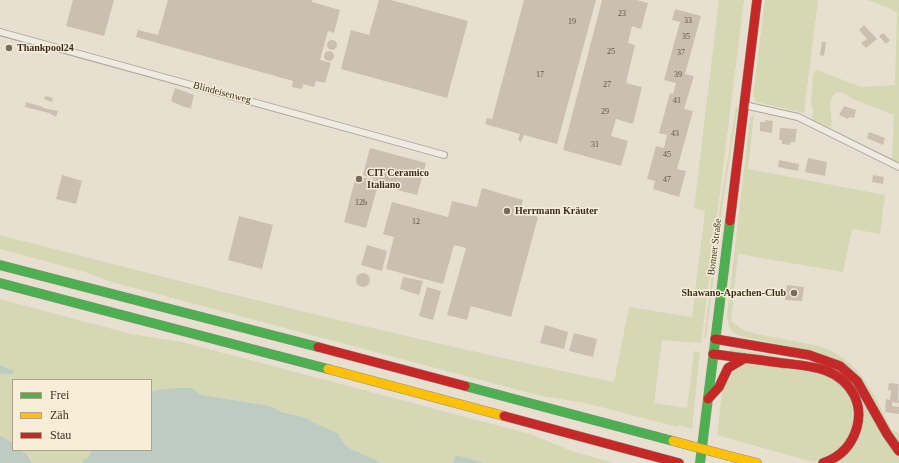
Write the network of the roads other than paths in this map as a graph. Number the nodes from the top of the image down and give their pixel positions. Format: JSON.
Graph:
{"nodes":[{"id":1,"x":757,"y":0,"type":"edge"},
{"id":2,"x":0,"y":32,"type":"edge"},
{"id":3,"x":744,"y":105,"type":"junction"},
{"id":4,"x":444,"y":155,"type":"dead end"},
{"id":5,"x":899,"y":167,"type":"edge"},
{"id":6,"x":0,"y":265,"type":"edge"},
{"id":7,"x":0,"y":284,"type":"edge"},
{"id":8,"x":715,"y":339,"type":"junction"},
{"id":9,"x":713,"y":354,"type":"junction"},
{"id":10,"x":745,"y":358,"type":"junction"},
{"id":11,"x":708,"y":399,"type":"junction"},
{"id":12,"x":899,"y":451,"type":"edge"},
{"id":13,"x":675,"y":462,"type":"edge"},
{"id":14,"x":700,"y":463,"type":"edge"},
{"id":15,"x":757,"y":463,"type":"edge"},
{"id":16,"x":823,"y":463,"type":"edge"}],
"edges":[{"from":1,"to":3,"type":"main road","name":"Bonner Straße"},
{"from":2,"to":4,"type":"street","name":"Blindeisenweg"},
{"from":3,"to":5,"type":"street"},
{"from":3,"to":8,"type":"main road","name":"Bonner Straße"},
{"from":6,"to":15,"type":"main road","bridge":true},
{"from":7,"to":13,"type":"main road"},
{"from":8,"to":9,"type":"main road","name":"Bonner Straße"},
{"from":8,"to":12,"type":"main road"},
{"from":9,"to":10,"type":"main road"},
{"from":9,"to":11,"type":"main road","name":"Bonner Straße"},
{"from":10,"to":11,"type":"main road"},
{"from":10,"to":16,"type":"main road"},
{"from":11,"to":14,"type":"main road","name":"Bonner Straße"}]}
